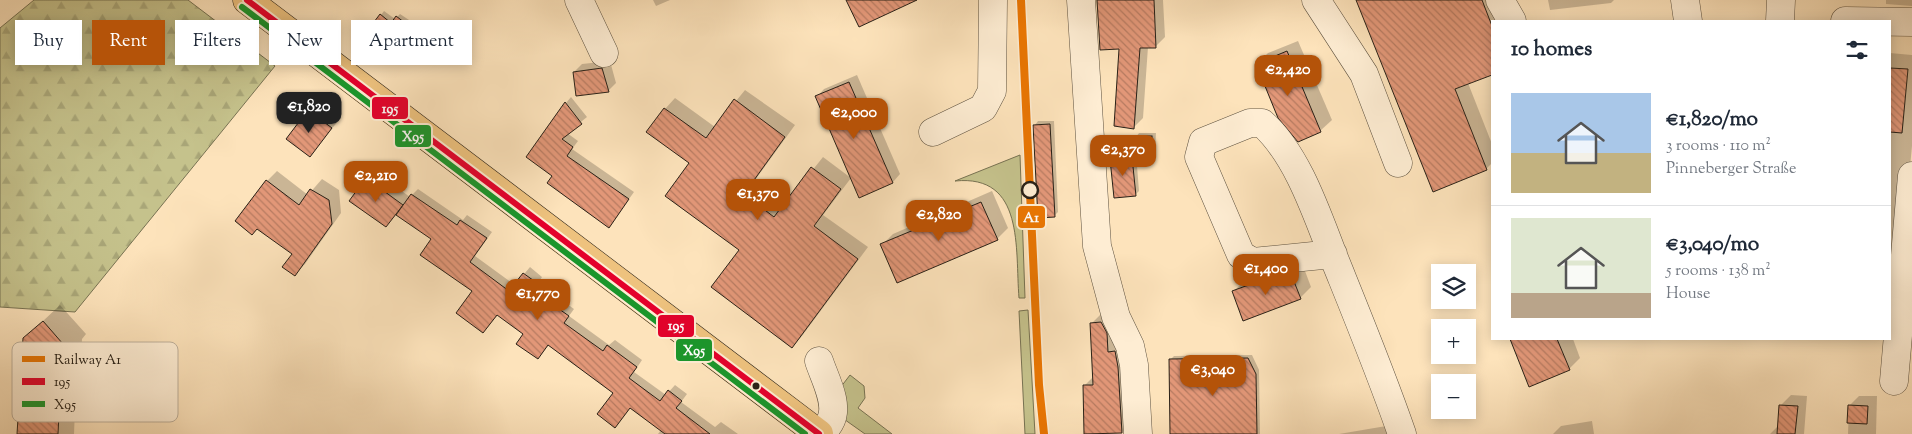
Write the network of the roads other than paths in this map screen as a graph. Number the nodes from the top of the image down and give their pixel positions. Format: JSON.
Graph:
{"nodes":[{"id":1,"x":247,"y":0,"type":"edge"},
{"id":2,"x":579,"y":0,"type":"edge"},
{"id":3,"x":993,"y":0,"type":"edge"},
{"id":4,"x":1081,"y":0,"type":"edge"},
{"id":5,"x":1316,"y":0,"type":"edge"},
{"id":6,"x":1500,"y":0,"type":"edge"},
{"id":7,"x":1685,"y":0,"type":"edge"},
{"id":8,"x":1781,"y":0,"type":"edge"},
{"id":9,"x":1511,"y":20,"type":"edge"},
{"id":10,"x":1688,"y":20,"type":"edge"},
{"id":11,"x":1780,"y":20,"type":"edge"},
{"id":12,"x":1891,"y":21,"type":"edge"},
{"id":13,"x":1912,"y":22,"type":"edge"},
{"id":14,"x":604,"y":53,"type":"dead end"},
{"id":15,"x":933,"y":132,"type":"dead end"},
{"id":16,"x":1398,"y":163,"type":"dead end"},
{"id":17,"x":1912,"y":176,"type":"edge"},
{"id":18,"x":1333,"y":254,"type":"junction"},
{"id":19,"x":1908,"y":267,"type":"edge"},
{"id":20,"x":819,"y":361,"type":"dead end"},
{"id":21,"x":1894,"y":381,"type":"dead end"},
{"id":22,"x":820,"y":434,"type":"edge"},
{"id":23,"x":1138,"y":434,"type":"edge"},
{"id":24,"x":1402,"y":434,"type":"edge"}],
"edges":[{"from":1,"to":22,"type":"main road"},
{"from":2,"to":14,"type":"lane"},
{"from":3,"to":15,"type":"lane"},
{"from":4,"to":23,"type":"lane"},
{"from":5,"to":16,"type":"lane"},
{"from":6,"to":9,"type":"lane"},
{"from":7,"to":10,"type":"lane"},
{"from":8,"to":11,"type":"lane"},
{"from":12,"to":13,"type":"lane"},
{"from":17,"to":19,"type":"lane"},
{"from":18,"to":18,"type":"lane"},
{"from":18,"to":24,"type":"lane"},
{"from":19,"to":21,"type":"lane"},
{"from":20,"to":22,"type":"lane"}]}
